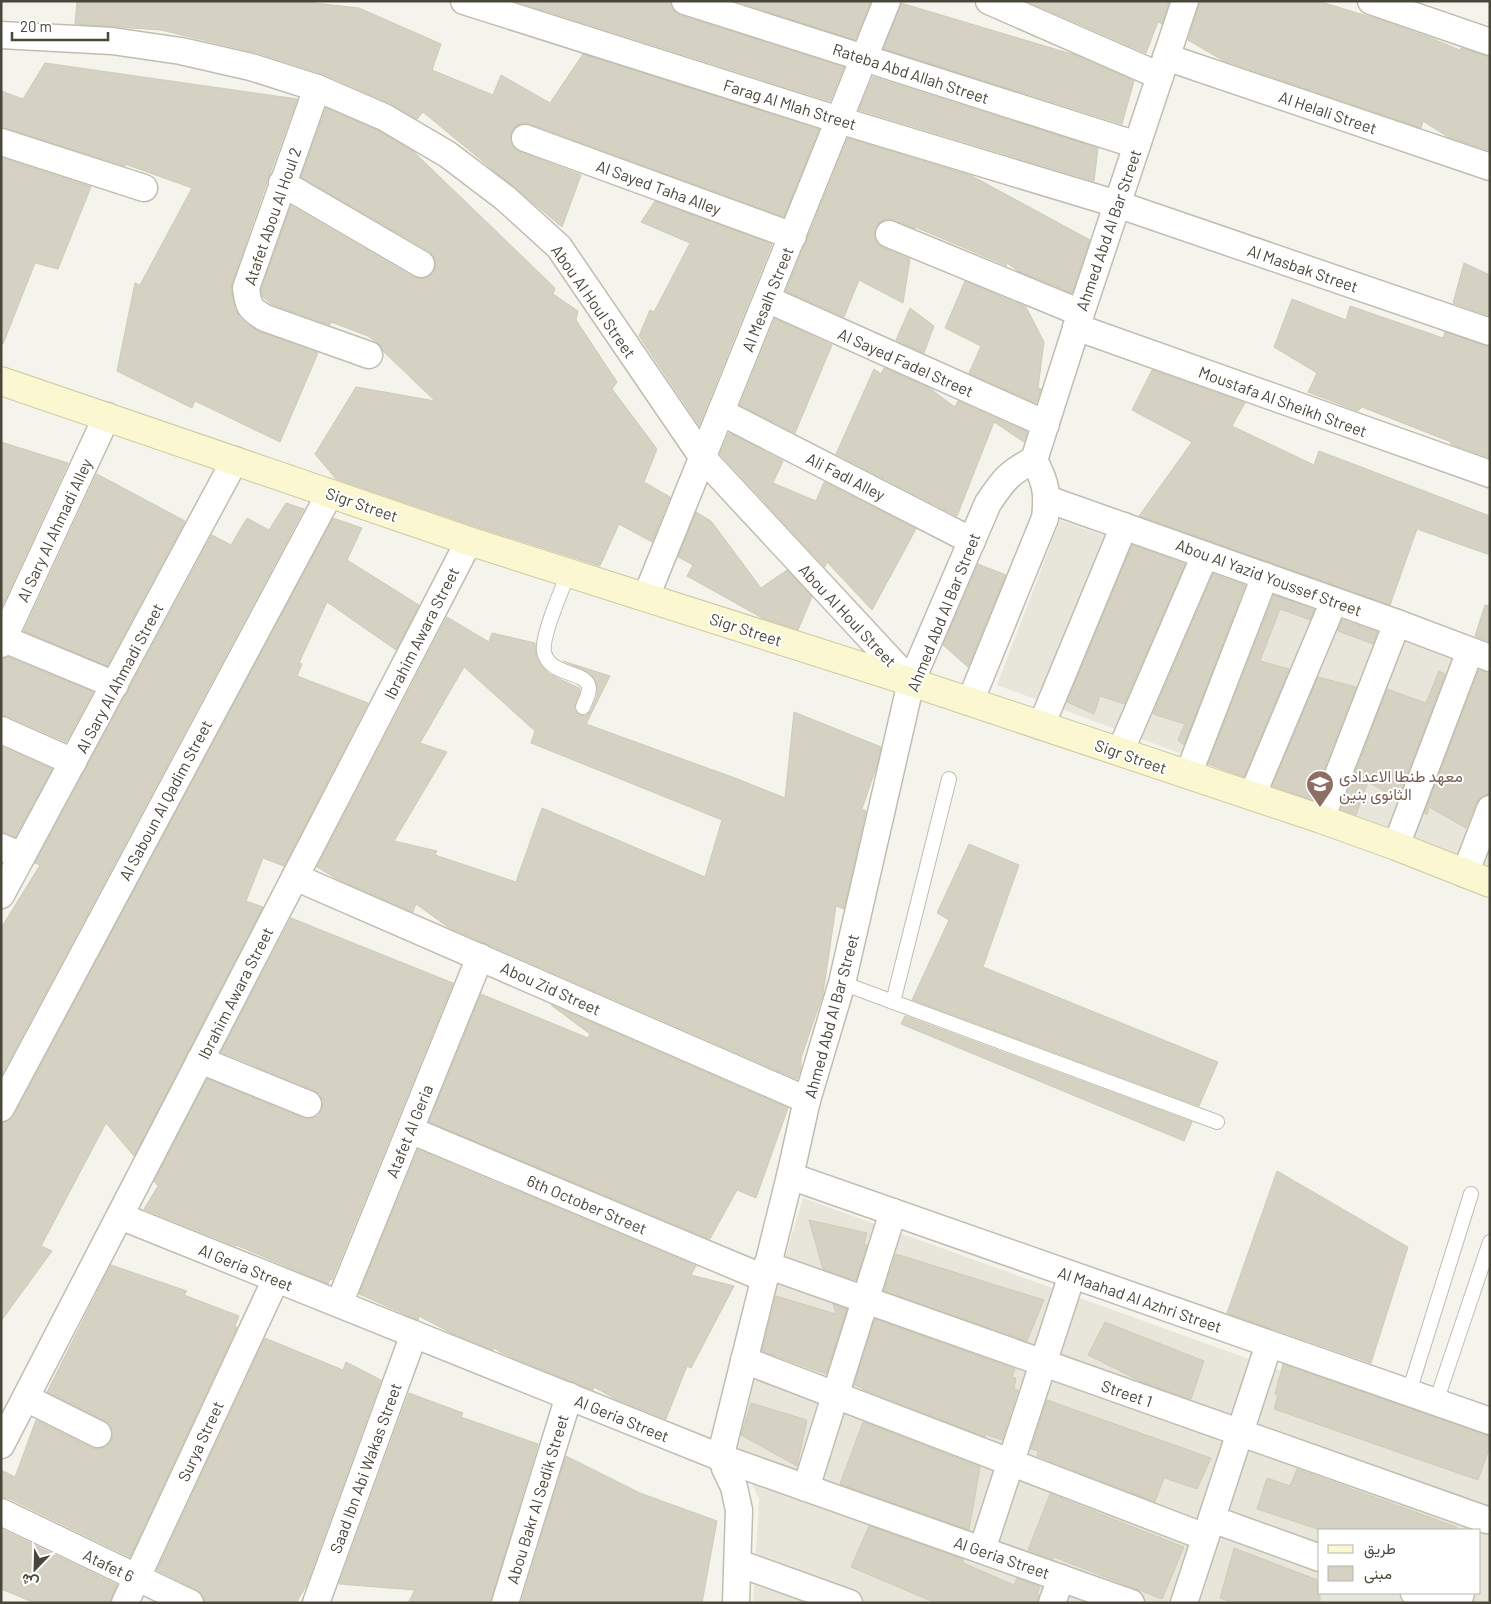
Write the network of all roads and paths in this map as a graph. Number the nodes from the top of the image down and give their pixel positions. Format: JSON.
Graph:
{"nodes":[{"id":1,"x":464,"y":1,"type":"edge"},
{"id":2,"x":685,"y":1,"type":"edge"},
{"id":3,"x":887,"y":1,"type":"edge"},
{"id":4,"x":989,"y":1,"type":"edge"},
{"id":5,"x":1185,"y":1,"type":"edge"},
{"id":6,"x":1371,"y":1,"type":"edge"},
{"id":7,"x":1,"y":35,"type":"edge"},
{"id":8,"x":1490,"y":42,"type":"edge"},
{"id":9,"x":864,"y":58,"type":"junction"},
{"id":10,"x":1163,"y":67,"type":"junction"},
{"id":11,"x":318,"y":88,"type":"junction"},
{"id":12,"x":839,"y":120,"type":"junction"},
{"id":13,"x":526,"y":138,"type":"dead end"},
{"id":14,"x":1,"y":142,"type":"edge"},
{"id":15,"x":1137,"y":145,"type":"junction"},
{"id":16,"x":1490,"y":167,"type":"edge"},
{"id":17,"x":282,"y":183,"type":"junction"},
{"id":18,"x":144,"y":188,"type":"dead end"},
{"id":19,"x":1117,"y":204,"type":"junction"},
{"id":20,"x":889,"y":234,"type":"dead end"},
{"id":21,"x":792,"y":236,"type":"junction"},
{"id":22,"x":421,"y":264,"type":"dead end"},
{"id":23,"x":767,"y":299,"type":"junction"},
{"id":24,"x":1078,"y":320,"type":"junction"},
{"id":25,"x":1490,"y":332,"type":"edge"},
{"id":26,"x":369,"y":354,"type":"dead end"},
{"id":27,"x":1,"y":381,"type":"edge"},
{"id":28,"x":721,"y":412,"type":"junction"},
{"id":29,"x":107,"y":416,"type":"junction"},
{"id":30,"x":1046,"y":424,"type":"junction"},
{"id":31,"x":703,"y":458,"type":"junction"},
{"id":32,"x":235,"y":460,"type":"junction"},
{"id":33,"x":1034,"y":460,"type":"junction"},
{"id":34,"x":1490,"y":474,"type":"edge"},
{"id":35,"x":330,"y":493,"type":"junction"},
{"id":36,"x":1047,"y":499,"type":"junction"},
{"id":37,"x":1124,"y":526,"type":"junction"},
{"id":38,"x":469,"y":541,"type":"junction"},
{"id":39,"x":972,"y":541,"type":"junction"},
{"id":40,"x":1205,"y":555,"type":"junction"},
{"id":41,"x":568,"y":572,"type":"junction"},
{"id":42,"x":1265,"y":576,"type":"junction"},
{"id":43,"x":646,"y":597,"type":"junction"},
{"id":44,"x":1334,"y":601,"type":"junction"},
{"id":45,"x":1397,"y":623,"type":"junction"},
{"id":46,"x":3,"y":641,"type":"edge"},
{"id":47,"x":1480,"y":654,"type":"edge"},
{"id":48,"x":911,"y":682,"type":"junction"},
{"id":49,"x":115,"y":685,"type":"junction"},
{"id":50,"x":970,"y":702,"type":"junction"},
{"id":51,"x":583,"y":707,"type":"dead end"},
{"id":52,"x":1041,"y":726,"type":"junction"},
{"id":53,"x":1,"y":730,"type":"edge"},
{"id":54,"x":1120,"y":752,"type":"junction"},
{"id":55,"x":73,"y":762,"type":"junction"},
{"id":56,"x":1188,"y":775,"type":"junction"},
{"id":57,"x":949,"y":779,"type":"dead end"},
{"id":58,"x":1252,"y":796,"type":"junction"},
{"id":59,"x":1490,"y":809,"type":"edge"},
{"id":60,"x":1321,"y":819,"type":"junction"},
{"id":61,"x":1396,"y":846,"type":"junction"},
{"id":62,"x":12,"y":851,"type":"edge"},
{"id":63,"x":295,"y":878,"type":"junction"},
{"id":64,"x":1478,"y":879,"type":"edge"},
{"id":65,"x":1,"y":895,"type":"edge"},
{"id":66,"x":480,"y":957,"type":"junction"},
{"id":67,"x":842,"y":983,"type":"junction"},
{"id":68,"x":893,"y":1002,"type":"junction"},
{"id":69,"x":200,"y":1060,"type":"junction"},
{"id":70,"x":808,"y":1100,"type":"junction"},
{"id":71,"x":308,"y":1104,"type":"dead end"},
{"id":72,"x":1,"y":1108,"type":"edge"},
{"id":73,"x":1217,"y":1122,"type":"dead end"},
{"id":74,"x":410,"y":1130,"type":"junction"},
{"id":75,"x":790,"y":1176,"type":"junction"},
{"id":76,"x":1471,"y":1194,"type":"dead end"},
{"id":77,"x":893,"y":1212,"type":"junction"},
{"id":78,"x":120,"y":1216,"type":"junction"},
{"id":79,"x":1490,"y":1242,"type":"edge"},
{"id":80,"x":765,"y":1271,"type":"junction"},
{"id":81,"x":1072,"y":1275,"type":"junction"},
{"id":82,"x":276,"y":1279,"type":"junction"},
{"id":83,"x":865,"y":1300,"type":"junction"},
{"id":84,"x":339,"y":1304,"type":"junction"},
{"id":85,"x":414,"y":1334,"type":"junction"},
{"id":86,"x":1269,"y":1344,"type":"junction"},
{"id":87,"x":744,"y":1360,"type":"junction"},
{"id":88,"x":1043,"y":1363,"type":"junction"},
{"id":89,"x":1409,"y":1392,"type":"junction"},
{"id":90,"x":835,"y":1394,"type":"junction"},
{"id":91,"x":569,"y":1396,"type":"junction"},
{"id":92,"x":26,"y":1398,"type":"junction"},
{"id":93,"x":1436,"y":1402,"type":"junction"},
{"id":94,"x":1490,"y":1421,"type":"edge"},
{"id":95,"x":1240,"y":1433,"type":"junction"},
{"id":96,"x":98,"y":1434,"type":"dead end"},
{"id":97,"x":1,"y":1445,"type":"edge"},
{"id":98,"x":722,"y":1458,"type":"junction"},
{"id":99,"x":1011,"y":1462,"type":"junction"},
{"id":100,"x":806,"y":1488,"type":"junction"},
{"id":101,"x":1,"y":1512,"type":"edge"},
{"id":102,"x":1485,"y":1524,"type":"edge"},
{"id":103,"x":1208,"y":1528,"type":"junction"},
{"id":104,"x":982,"y":1550,"type":"junction"},
{"id":105,"x":1318,"y":1557,"type":"edge"},
{"id":106,"x":738,"y":1563,"type":"junction"},
{"id":107,"x":136,"y":1578,"type":"junction"},
{"id":108,"x":1061,"y":1578,"type":"junction"},
{"id":109,"x":1417,"y":1594,"type":"edge"},
{"id":110,"x":125,"y":1603,"type":"edge"},
{"id":111,"x":190,"y":1603,"type":"edge"},
{"id":112,"x":316,"y":1603,"type":"edge"},
{"id":113,"x":505,"y":1603,"type":"edge"},
{"id":114,"x":736,"y":1603,"type":"edge"},
{"id":115,"x":849,"y":1603,"type":"edge"},
{"id":116,"x":1052,"y":1603,"type":"edge"},
{"id":117,"x":1131,"y":1603,"type":"edge"},
{"id":118,"x":1184,"y":1603,"type":"edge"},
{"id":119,"x":1441,"y":1603,"type":"edge"}],
"edges":[{"from":1,"to":12,"type":"street","name":"Farag Al Mlah Street"},
{"from":2,"to":9,"type":"street","name":"Rateba Abd Allah Street"},
{"from":3,"to":9,"type":"street","name":"Al Mesalh Street"},
{"from":4,"to":10,"type":"street","name":"Al Helali Street"},
{"from":5,"to":10,"type":"street","name":"Ahmed Abd Al Bar Street"},
{"from":6,"to":8,"type":"street"},
{"from":7,"to":11,"type":"street","name":"Abou Al Houl Street"},
{"from":9,"to":12,"type":"street","name":"Al Mesalh Street"},
{"from":9,"to":15,"type":"street","name":"Rateba Abd Allah Street"},
{"from":10,"to":15,"type":"street","name":"Ahmed Abd Al Bar Street"},
{"from":10,"to":16,"type":"street","name":"Al Helali Street"},
{"from":11,"to":17,"type":"street","name":"Atafet Abou Al Houl 2"},
{"from":11,"to":31,"type":"street","name":"Abou Al Houl Street"},
{"from":12,"to":19,"type":"street","name":"Farag Al Mlah Street"},
{"from":12,"to":21,"type":"street","name":"Al Mesalh Street"},
{"from":13,"to":21,"type":"street","name":"Al Sayed Taha Alley"},
{"from":14,"to":18,"type":"street"},
{"from":15,"to":19,"type":"street","name":"Ahmed Abd Al Bar Street"},
{"from":17,"to":22,"type":"street"},
{"from":17,"to":26,"type":"street","name":"Atafet Abou Al Houl 2"},
{"from":19,"to":24,"type":"street","name":"Ahmed Abd Al Bar Street"},
{"from":19,"to":25,"type":"street","name":"Al Masbak Street"},
{"from":20,"to":24,"type":"street","name":"Moustafa Al Sheikh Street"},
{"from":21,"to":23,"type":"street","name":"Al Mesalh Street"},
{"from":23,"to":28,"type":"street","name":"Al Mesalh Street"},
{"from":23,"to":30,"type":"street","name":"Al Sayed Fadel Street"},
{"from":24,"to":30,"type":"street","name":"Ahmed Abd Al Bar Street"},
{"from":24,"to":34,"type":"street","name":"Moustafa Al Sheikh Street"},
{"from":27,"to":29,"type":"main road","name":"Sigr Street"},
{"from":28,"to":31,"type":"street","name":"Al Mesalh Street"},
{"from":28,"to":39,"type":"street","name":"Ali Fadl Alley"},
{"from":29,"to":32,"type":"main road","name":"Sigr Street"},
{"from":29,"to":46,"type":"street","name":"Al Sary Al Ahmadi Alley"},
{"from":30,"to":33,"type":"street","name":"Ahmed Abd Al Bar Street"},
{"from":31,"to":43,"type":"street","name":"Al Mesalh Street"},
{"from":31,"to":48,"type":"street","name":"Abou Al Houl Street"},
{"from":32,"to":35,"type":"main road","name":"Sigr Street"},
{"from":32,"to":49,"type":"street","name":"Al Sary Al Ahmadi Street"},
{"from":33,"to":36,"type":"street"},
{"from":33,"to":39,"type":"street","name":"Ahmed Abd Al Bar Street"},
{"from":35,"to":38,"type":"main road","name":"Sigr Street"},
{"from":35,"to":72,"type":"street","name":"Al Saboun Al Qadim Street"},
{"from":36,"to":37,"type":"street","name":"Abou Al Yazid Youssef Street"},
{"from":36,"to":50,"type":"street"},
{"from":37,"to":40,"type":"street","name":"Abou Al Yazid Youssef Street"},
{"from":37,"to":52,"type":"street"},
{"from":38,"to":41,"type":"main road","name":"Sigr Street"},
{"from":38,"to":63,"type":"street","name":"Ibrahim Awara Street"},
{"from":39,"to":48,"type":"street","name":"Ahmed Abd Al Bar Street"},
{"from":40,"to":42,"type":"street","name":"Abou Al Yazid Youssef Street"},
{"from":40,"to":54,"type":"street"},
{"from":41,"to":43,"type":"main road","name":"Sigr Street"},
{"from":41,"to":51,"type":"lane"},
{"from":42,"to":44,"type":"street","name":"Abou Al Yazid Youssef Street"},
{"from":42,"to":56,"type":"street"},
{"from":43,"to":48,"type":"main road","name":"Sigr Street"},
{"from":44,"to":45,"type":"street","name":"Abou Al Yazid Youssef Street"},
{"from":44,"to":58,"type":"street"},
{"from":45,"to":47,"type":"street","name":"Abou Al Yazid Youssef Street"},
{"from":45,"to":60,"type":"street"},
{"from":46,"to":49,"type":"street"},
{"from":47,"to":61,"type":"street"},
{"from":48,"to":50,"type":"main road","name":"Sigr Street"},
{"from":48,"to":67,"type":"street","name":"Ahmed Abd Al Bar Street"},
{"from":49,"to":55,"type":"street","name":"Al Sary Al Ahmadi Street"},
{"from":50,"to":52,"type":"main road","name":"Sigr Street"},
{"from":52,"to":54,"type":"main road","name":"Sigr Street"},
{"from":53,"to":55,"type":"street"},
{"from":54,"to":56,"type":"main road","name":"Sigr Street"},
{"from":55,"to":62,"type":"street","name":"Al Sary Al Ahmadi Street"},
{"from":56,"to":58,"type":"main road","name":"Sigr Street"},
{"from":57,"to":68,"type":"lane"},
{"from":58,"to":60,"type":"main road","name":"Sigr Street"},
{"from":59,"to":64,"type":"street"},
{"from":60,"to":61,"type":"main road","name":"Sigr Street"},
{"from":61,"to":64,"type":"main road","name":"Sigr Street"},
{"from":62,"to":65,"type":"street","name":"Al Sary Al Ahmadi Street"},
{"from":63,"to":66,"type":"street","name":"Abou Zid Street"},
{"from":63,"to":69,"type":"street","name":"Ibrahim Awara Street"},
{"from":66,"to":70,"type":"street","name":"Abou Zid Street"},
{"from":66,"to":74,"type":"street","name":"Atafet Al Geria"},
{"from":67,"to":68,"type":"lane"},
{"from":67,"to":70,"type":"street","name":"Ahmed Abd Al Bar Street"},
{"from":68,"to":73,"type":"lane"},
{"from":69,"to":71,"type":"street"},
{"from":69,"to":78,"type":"street","name":"Ibrahim Awara Street"},
{"from":70,"to":75,"type":"street","name":"Ahmed Abd Al Bar Street"},
{"from":74,"to":80,"type":"street","name":"6th October Street"},
{"from":74,"to":84,"type":"street","name":"Atafet Al Geria"},
{"from":75,"to":77,"type":"street","name":"Al Maahad Al Azhri Street"},
{"from":75,"to":80,"type":"street","name":"Ahmed Abd Al Bar Street"},
{"from":76,"to":89,"type":"lane"},
{"from":77,"to":81,"type":"street","name":"Al Maahad Al Azhri Street"},
{"from":77,"to":83,"type":"street"},
{"from":78,"to":82,"type":"street","name":"Al Geria Street"},
{"from":78,"to":92,"type":"street","name":"Ibrahim Awara Street"},
{"from":79,"to":93,"type":"lane"},
{"from":80,"to":83,"type":"street","name":"Street 1"},
{"from":80,"to":87,"type":"street","name":"Ahmed Abd Al Bar Street"},
{"from":81,"to":86,"type":"street","name":"Al Maahad Al Azhri Street"},
{"from":81,"to":88,"type":"street"},
{"from":82,"to":84,"type":"street","name":"Al Geria Street"},
{"from":82,"to":107,"type":"street","name":"Surya Street"},
{"from":83,"to":88,"type":"street","name":"Street 1"},
{"from":83,"to":90,"type":"street"},
{"from":84,"to":85,"type":"street","name":"Al Geria Street"},
{"from":85,"to":91,"type":"street","name":"Al Geria Street"},
{"from":85,"to":112,"type":"street","name":"Saad Ibn Abi Wakas Street"},
{"from":86,"to":89,"type":"street","name":"Al Maahad Al Azhri Street"},
{"from":86,"to":95,"type":"street"},
{"from":87,"to":90,"type":"street"},
{"from":87,"to":98,"type":"street","name":"Ahmed Abd Al Bar Street"},
{"from":88,"to":95,"type":"street","name":"Street 1"},
{"from":88,"to":99,"type":"street"},
{"from":89,"to":93,"type":"street","name":"Al Maahad Al Azhri Street"},
{"from":90,"to":99,"type":"street"},
{"from":90,"to":100,"type":"street"},
{"from":91,"to":98,"type":"street","name":"Al Geria Street"},
{"from":91,"to":113,"type":"street","name":"Abou Bakr Al Sedik Street"},
{"from":92,"to":96,"type":"street"},
{"from":92,"to":97,"type":"street","name":"Ibrahim Awara Street"},
{"from":93,"to":94,"type":"street","name":"Al Maahad Al Azhri Street"},
{"from":95,"to":102,"type":"street","name":"Street 1"},
{"from":95,"to":103,"type":"street"},
{"from":98,"to":100,"type":"street","name":"Al Geria Street"},
{"from":98,"to":106,"type":"street"},
{"from":99,"to":103,"type":"street"},
{"from":99,"to":104,"type":"street"},
{"from":100,"to":104,"type":"street","name":"Al Geria Street"},
{"from":101,"to":107,"type":"street","name":"Atafet 6"},
{"from":103,"to":105,"type":"street"},
{"from":103,"to":118,"type":"street"},
{"from":104,"to":108,"type":"street","name":"Al Geria Street"},
{"from":106,"to":114,"type":"street"},
{"from":106,"to":115,"type":"street"},
{"from":107,"to":110,"type":"street","name":"Surya Street"},
{"from":107,"to":111,"type":"street","name":"Atafet 6"},
{"from":108,"to":116,"type":"street"},
{"from":108,"to":117,"type":"street","name":"Al Geria Street"},
{"from":109,"to":119,"type":"street"}]}
